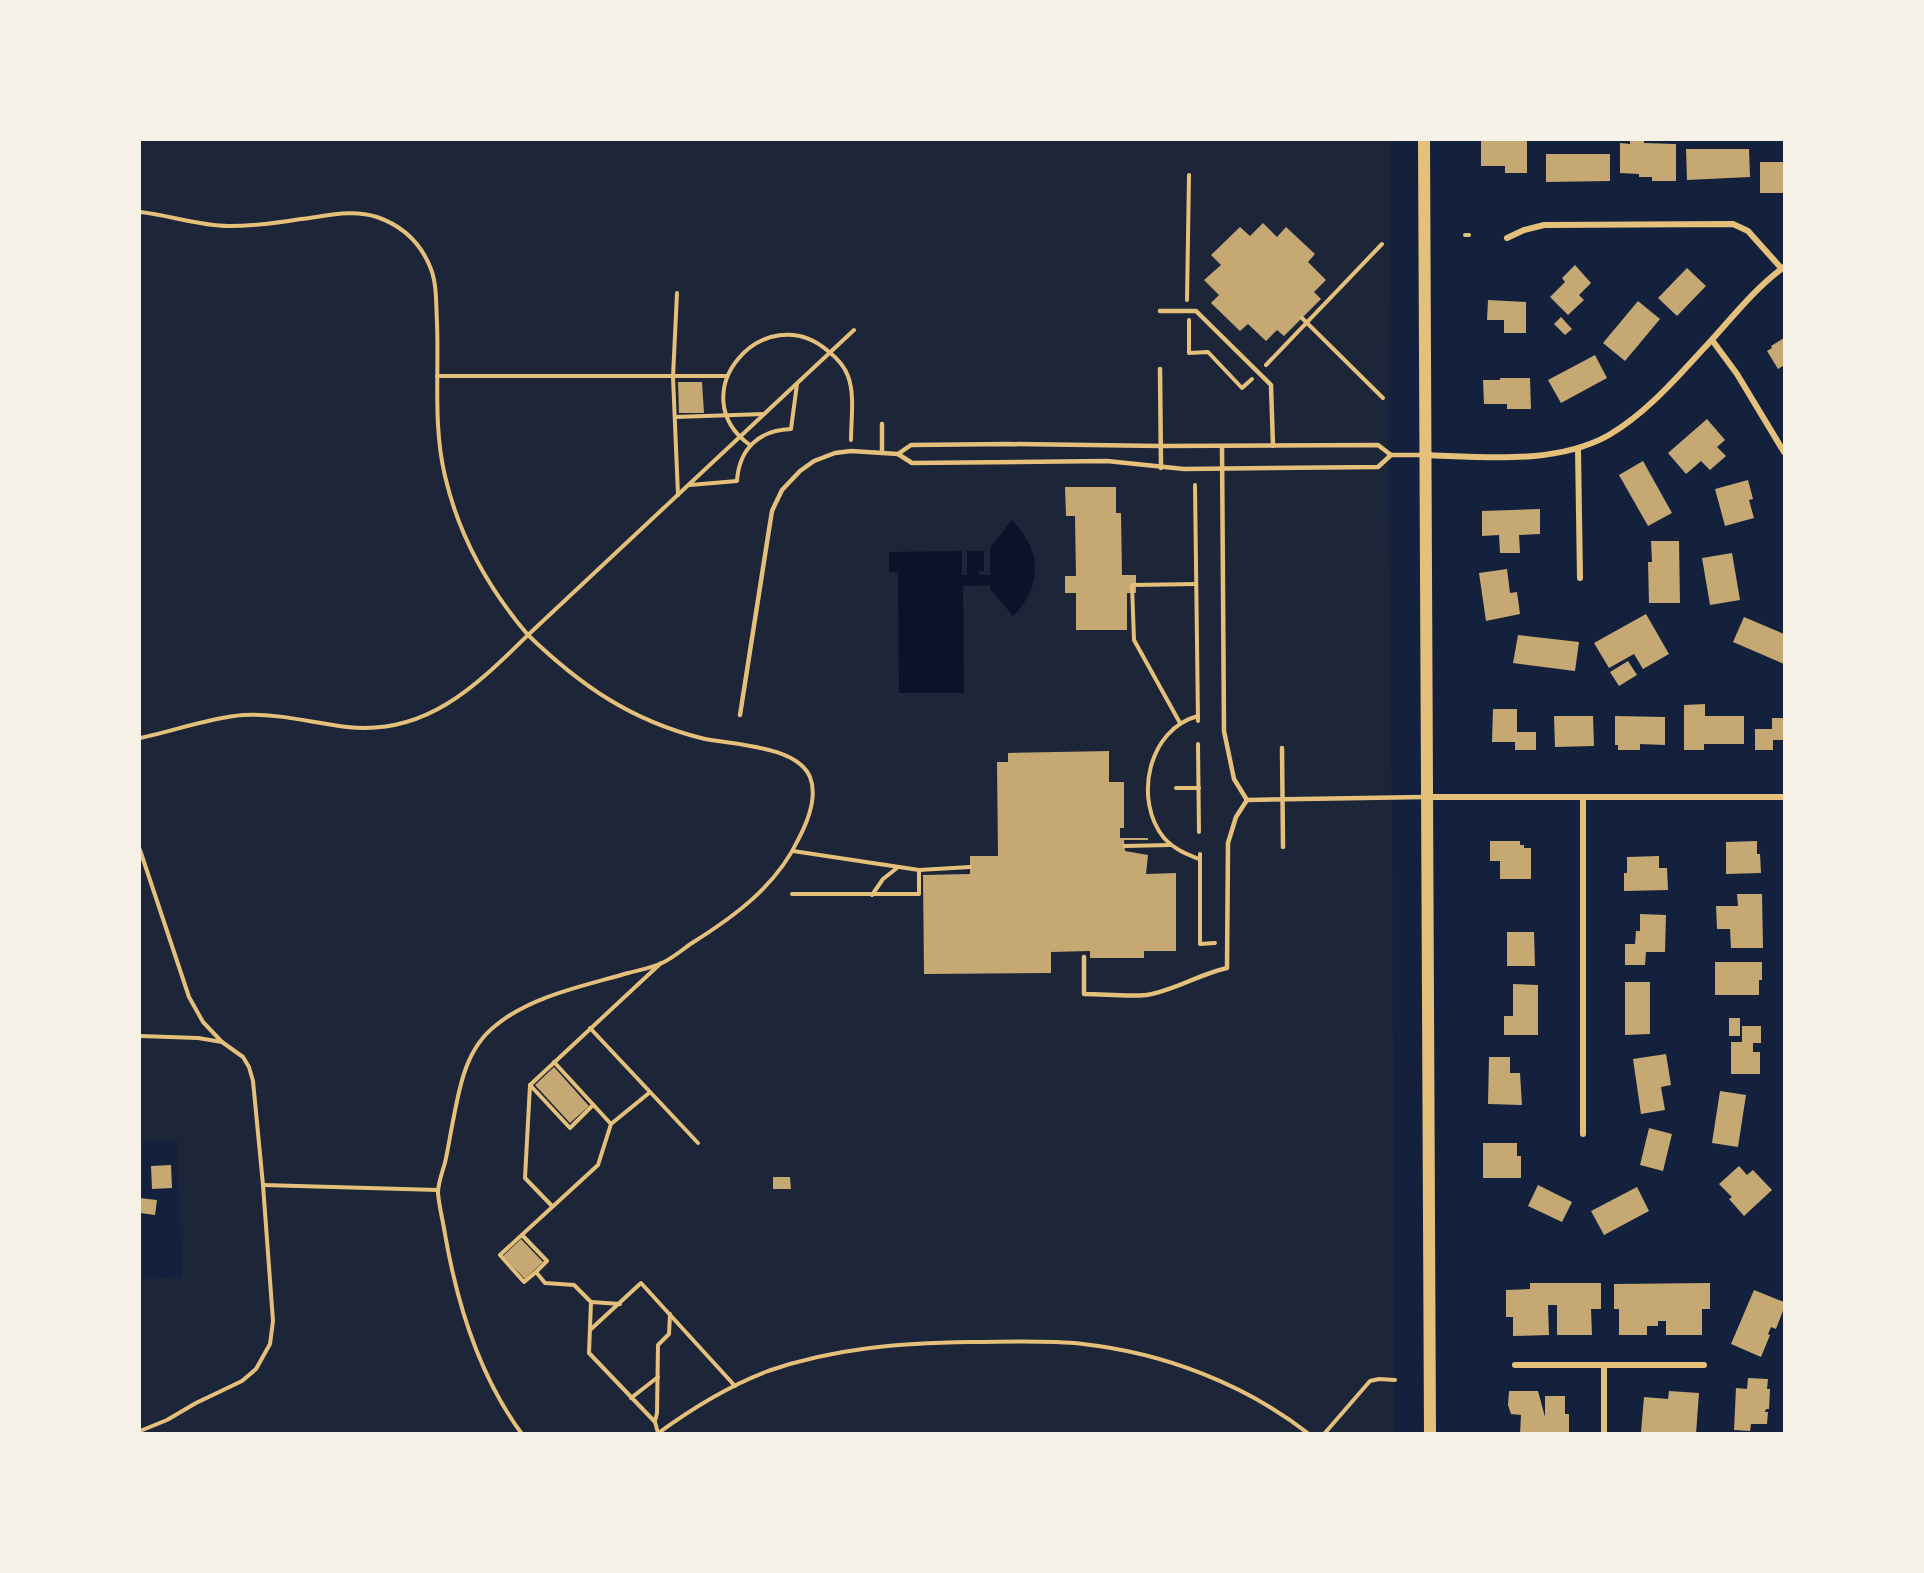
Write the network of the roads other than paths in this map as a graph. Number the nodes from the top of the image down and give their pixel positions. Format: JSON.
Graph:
{"nodes":[{"id":1,"x":1424,"y":140,"type":"edge"},
{"id":2,"x":1508,"y":238,"type":"dead end"},
{"id":3,"x":1783,"y":268,"type":"edge"},
{"id":4,"x":1160,"y":311,"type":"dead end"},
{"id":5,"x":1712,"y":340,"type":"junction"},
{"id":6,"x":1161,"y":369,"type":"dead end"},
{"id":7,"x":882,"y":424,"type":"dead end"},
{"id":8,"x":1222,"y":446,"type":"junction"},
{"id":9,"x":1273,"y":446,"type":"junction"},
{"id":10,"x":1161,"y":447,"type":"junction"},
{"id":11,"x":1578,"y":449,"type":"junction"},
{"id":12,"x":1785,"y":452,"type":"edge"},
{"id":13,"x":882,"y":453,"type":"junction"},
{"id":14,"x":898,"y":454,"type":"junction"},
{"id":15,"x":1391,"y":455,"type":"junction"},
{"id":16,"x":1425,"y":455,"type":"junction"},
{"id":17,"x":1161,"y":468,"type":"junction"},
{"id":18,"x":1222,"y":468,"type":"junction"},
{"id":19,"x":1580,"y":578,"type":"dead end"},
{"id":20,"x":740,"y":715,"type":"dead end"},
{"id":21,"x":1282,"y":748,"type":"dead end"},
{"id":22,"x":1428,"y":797,"type":"junction"},
{"id":23,"x":1583,"y":797,"type":"junction"},
{"id":24,"x":1785,"y":797,"type":"edge"},
{"id":25,"x":1282,"y":799,"type":"junction"},
{"id":26,"x":1247,"y":800,"type":"junction"},
{"id":27,"x":1283,"y":847,"type":"dead end"},
{"id":28,"x":1084,"y":957,"type":"dead end"},
{"id":29,"x":1583,"y":1134,"type":"dead end"},
{"id":30,"x":1515,"y":1365,"type":"dead end"},
{"id":31,"x":1604,"y":1365,"type":"junction"},
{"id":32,"x":1704,"y":1365,"type":"dead end"},
{"id":33,"x":1430,"y":1434,"type":"edge"},
{"id":34,"x":1604,"y":1434,"type":"edge"}],
"edges":[{"from":1,"to":16,"type":"main road"},
{"from":2,"to":3,"type":"street"},
{"from":3,"to":5,"type":"street"},
{"from":4,"to":9,"type":"lane"},
{"from":5,"to":11,"type":"street"},
{"from":5,"to":12,"type":"street"},
{"from":6,"to":10,"type":"lane"},
{"from":7,"to":13,"type":"lane"},
{"from":8,"to":9,"type":"lane"},
{"from":8,"to":10,"type":"lane"},
{"from":8,"to":18,"type":"lane"},
{"from":9,"to":15,"type":"lane"},
{"from":10,"to":14,"type":"lane"},
{"from":10,"to":17,"type":"lane"},
{"from":11,"to":16,"type":"street"},
{"from":11,"to":19,"type":"street"},
{"from":13,"to":14,"type":"lane"},
{"from":13,"to":20,"type":"lane"},
{"from":14,"to":17,"type":"lane"},
{"from":15,"to":16,"type":"lane"},
{"from":15,"to":18,"type":"lane"},
{"from":16,"to":22,"type":"main road"},
{"from":17,"to":18,"type":"lane"},
{"from":18,"to":26,"type":"lane"},
{"from":21,"to":25,"type":"lane"},
{"from":22,"to":23,"type":"street"},
{"from":22,"to":25,"type":"lane"},
{"from":22,"to":33,"type":"main road"},
{"from":23,"to":24,"type":"street"},
{"from":23,"to":29,"type":"street"},
{"from":25,"to":26,"type":"lane"},
{"from":25,"to":27,"type":"lane"},
{"from":26,"to":28,"type":"lane"},
{"from":30,"to":31,"type":"street"},
{"from":31,"to":32,"type":"street"},
{"from":31,"to":34,"type":"street"}]}
